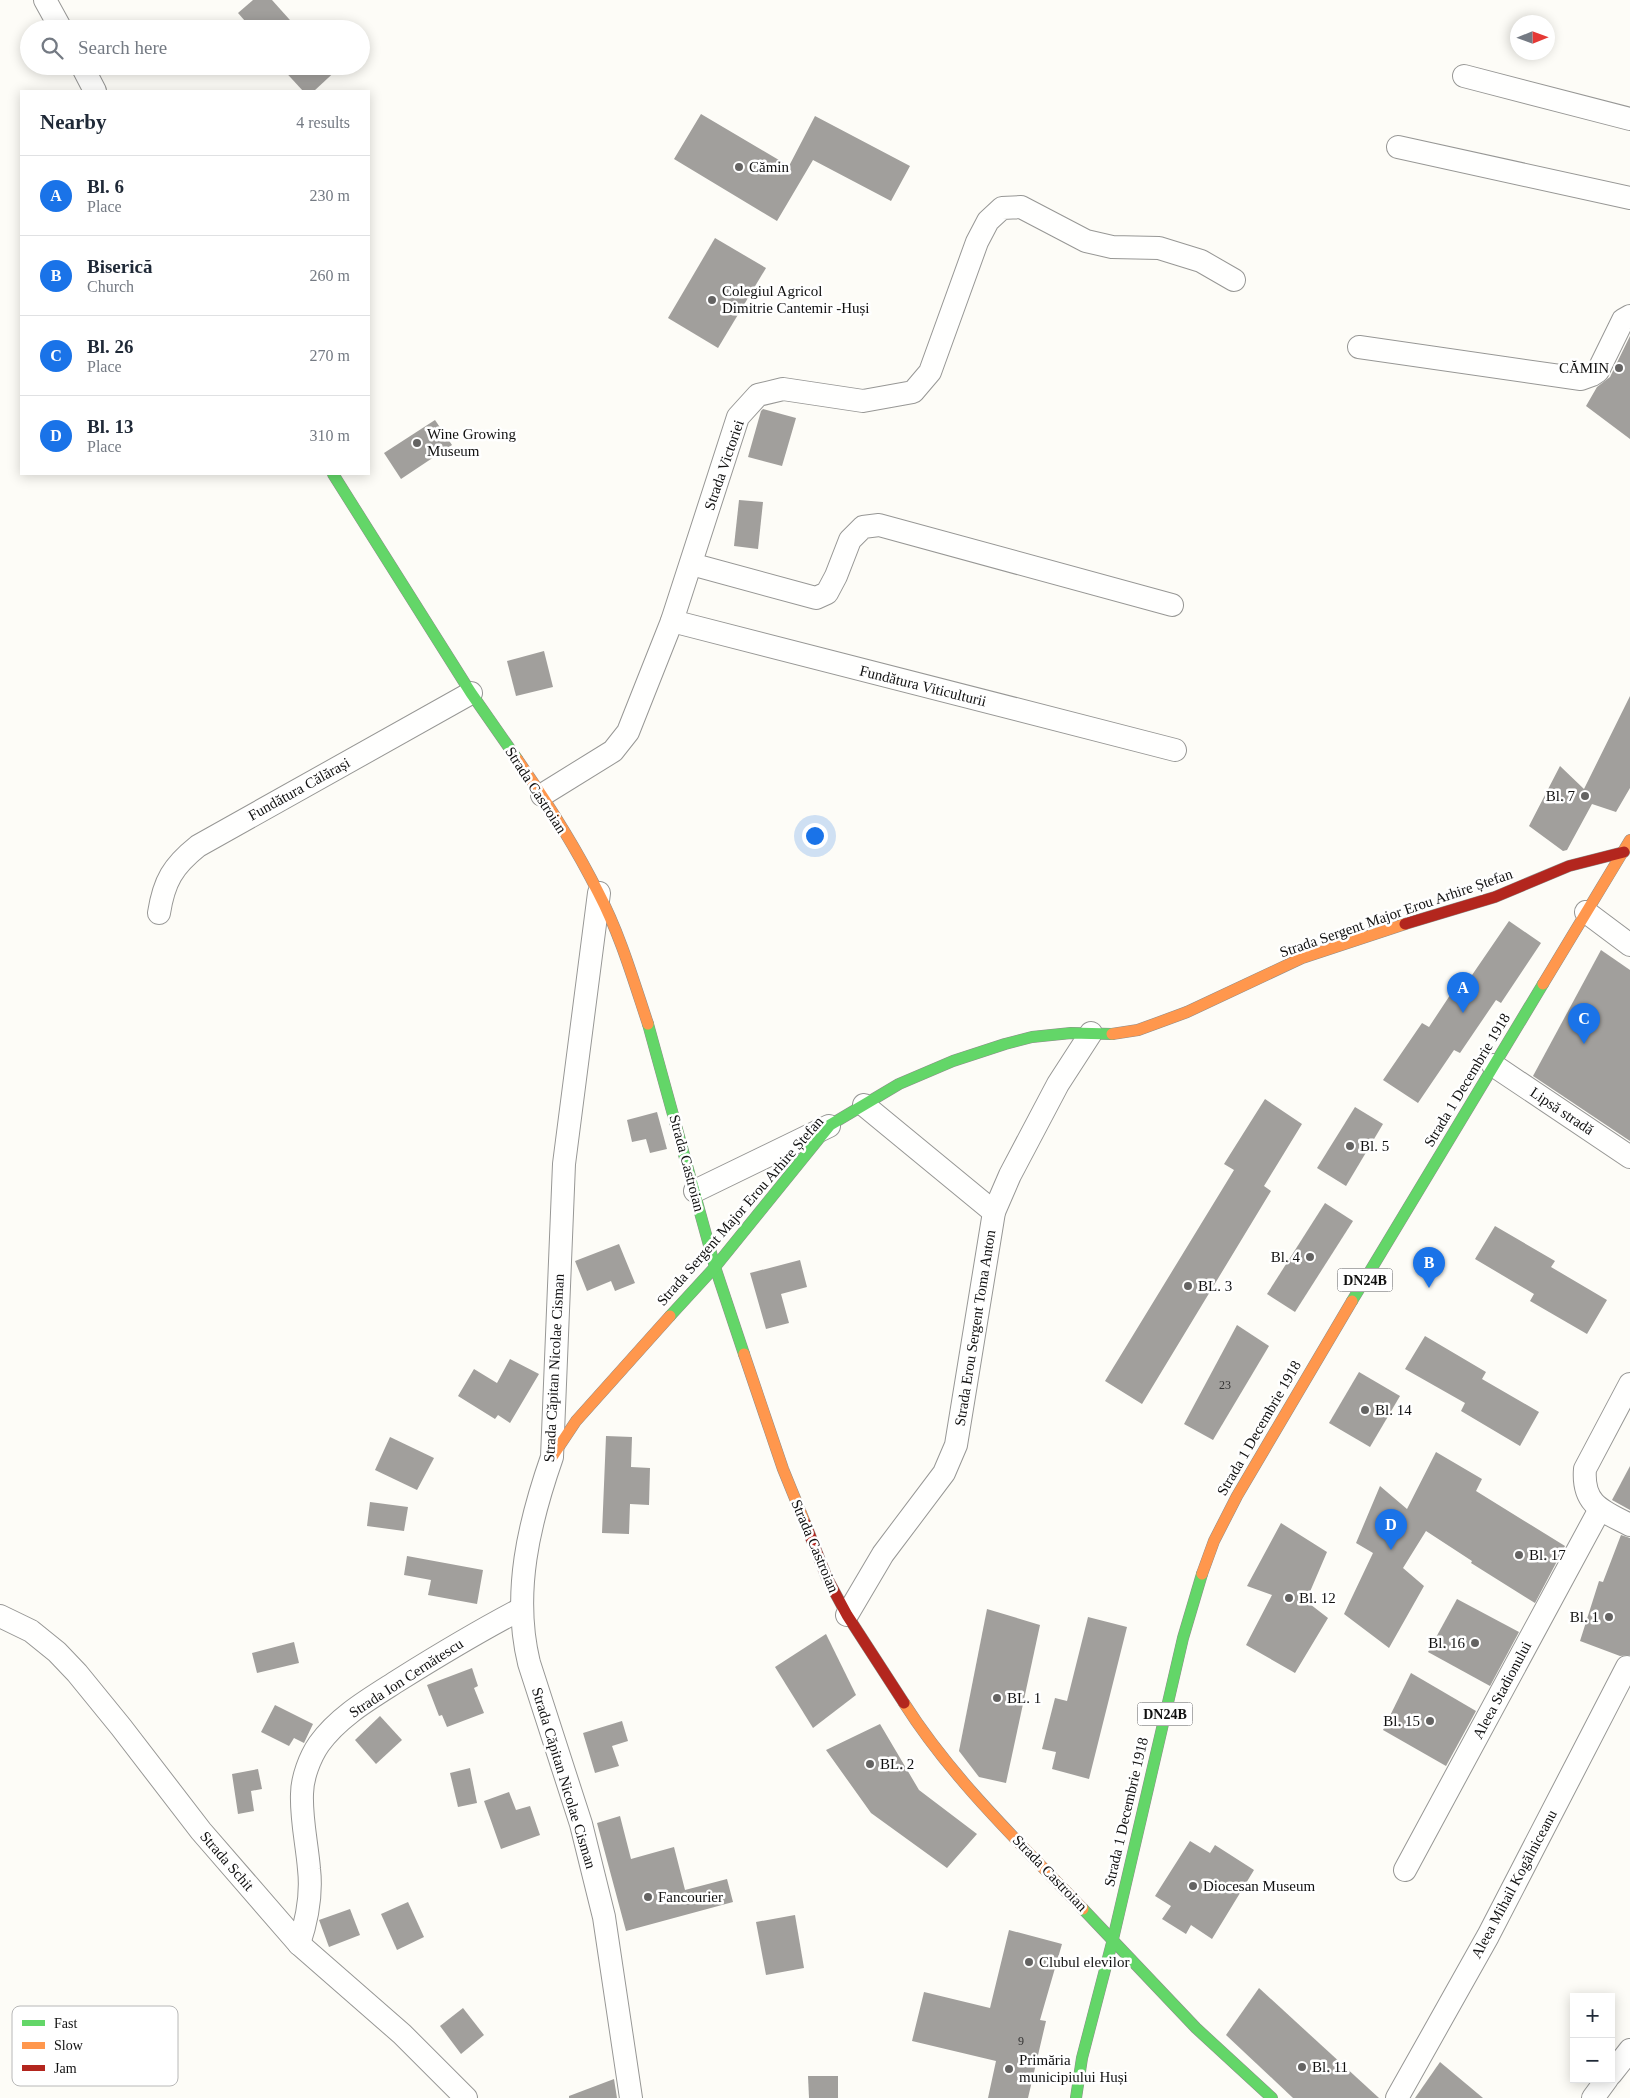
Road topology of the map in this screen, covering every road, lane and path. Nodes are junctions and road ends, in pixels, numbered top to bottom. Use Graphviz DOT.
graph roads {
  1 [pos="45,0"];
  2 [pos="56,20"];
  3 [pos="87,75"];
  4 [pos="1464,76"];
  5 [pos="94,90"];
  6 [pos="1630,119"];
  7 [pos="1398,147"];
  8 [pos="1630,198"];
  9 [pos="1234,280"];
  10 [pos="1630,316"];
  11 [pos="1359,347"];
  12 [pos="334,475"];
  13 [pos="691,564"];
  14 [pos="1172,605"];
  15 [pos="672,621"];
  16 [pos="471,693"];
  17 [pos="1175,750"];
  18 [pos="542,795"];
  19 [pos="1630,840"];
  20 [pos="1624,852"];
  21 [pos="599,892"];
  22 [pos="1586,912"];
  23 [pos="159,913"];
  24 [pos="1630,945"];
  25 [pos="1091,1033"];
  26 [pos="1493,1065"];
  27 [pos="864,1105"];
  28 [pos="830,1125"];
  29 [pos="1630,1157"];
  30 [pos="695,1191"];
  31 [pos="994,1212"];
  32 [pos="715,1267"];
  33 [pos="1630,1384"];
  34 [pos="552,1457"];
  35 [pos="1600,1509"];
  36 [pos="1630,1525"];
  37 [pos="521,1609"];
  38 [pos="847,1615"];
  39 [pos="0,1616"];
  40 [pos="1627,1667"];
  41 [pos="1405,1870"];
  42 [pos="1112,1939"];
  43 [pos="299,1944"];
  44 [pos="1630,2050"];
  45 [pos="1615,2069"];
  46 [pos="1604,2083"];
  47 [pos="466,2098"];
  48 [pos="631,2098"];
  49 [pos="1076,2098"];
  50 [pos="1272,2098"];
  51 [pos="1397,2098"];
  52 [pos="1593,2098"];
  1 -- 2 [label="street"];
  3 -- 5 [label="street"];
  4 -- 6 [label="street"];
  7 -- 8 [label="street"];
  9 -- 13 [label="street, Strada Victoriei"];
  10 -- 11 [label="street"];
  12 -- 16 [label="main road, Strada Castroian"];
  13 -- 14 [label="street"];
  13 -- 15 [label="street, Strada Victoriei"];
  15 -- 17 [label="street, Fundătura Viticulturii"];
  15 -- 18 [label="street, Strada Victoriei"];
  16 -- 18 [label="main road, Strada Castroian"];
  16 -- 23 [label="street, Fundătura Călărași"];
  18 -- 21 [label="main road, Strada Castroian"];
  19 -- 20 [label="main road, Strada 1 Decembrie 1918 / DN24B"];
  20 -- 22 [label="main road, Strada 1 Decembrie 1918 / DN24B"];
  20 -- 25 [label="main road, Strada Sergent Major Erou Arhire Ștefan"];
  21 -- 30 [label="main road, Strada Castroian"];
  21 -- 34 [label="street, Strada Căpitan Nicolae Cisman"];
  22 -- 24 [label="street"];
  22 -- 26 [label="main road, Strada 1 Decembrie 1918 / DN24B"];
  25 -- 27 [label="main road, Strada Sergent Major Erou Arhire Ștefan"];
  25 -- 31 [label="street, Strada Erou Sergent Toma Anton"];
  26 -- 29 [label="street, Lipsă stradă"];
  26 -- 42 [label="main road, Strada 1 Decembrie 1918 / DN24B"];
  27 -- 28 [label="main road, Strada Sergent Major Erou Arhire Ștefan"];
  27 -- 31 [label="street"];
  28 -- 30 [label="street"];
  28 -- 32 [label="main road, Strada Sergent Major Erou Arhire Ștefan"];
  30 -- 32 [label="main road, Strada Castroian"];
  31 -- 38 [label="street, Strada Erou Sergent Toma Anton"];
  32 -- 34 [label="main road, Strada Sergent Major Erou Arhire Ștefan"];
  32 -- 38 [label="main road, Strada Castroian"];
  33 -- 35 [label="street"];
  34 -- 37 [label="street, Strada Căpitan Nicolae Cisman"];
  35 -- 36 [label="street"];
  35 -- 41 [label="street, Aleea Stadionului"];
  37 -- 43 [label="street, Strada Ion Cernătescu"];
  37 -- 48 [label="street, Strada Căpitan Nicolae Cisman"];
  38 -- 42 [label="main road, Strada Castroian"];
  39 -- 43 [label="street, Strada Schit"];
  40 -- 51 [label="street, Aleea Mihail Kogălniceanu"];
  42 -- 49 [label="main road, Strada 1 Decembrie 1918 / DN24B"];
  42 -- 50 [label="main road, Strada Castroian"];
  43 -- 47 [label="street, Strada Schit"];
  44 -- 45 [label="street"];
  46 -- 52 [label="street"];
}
